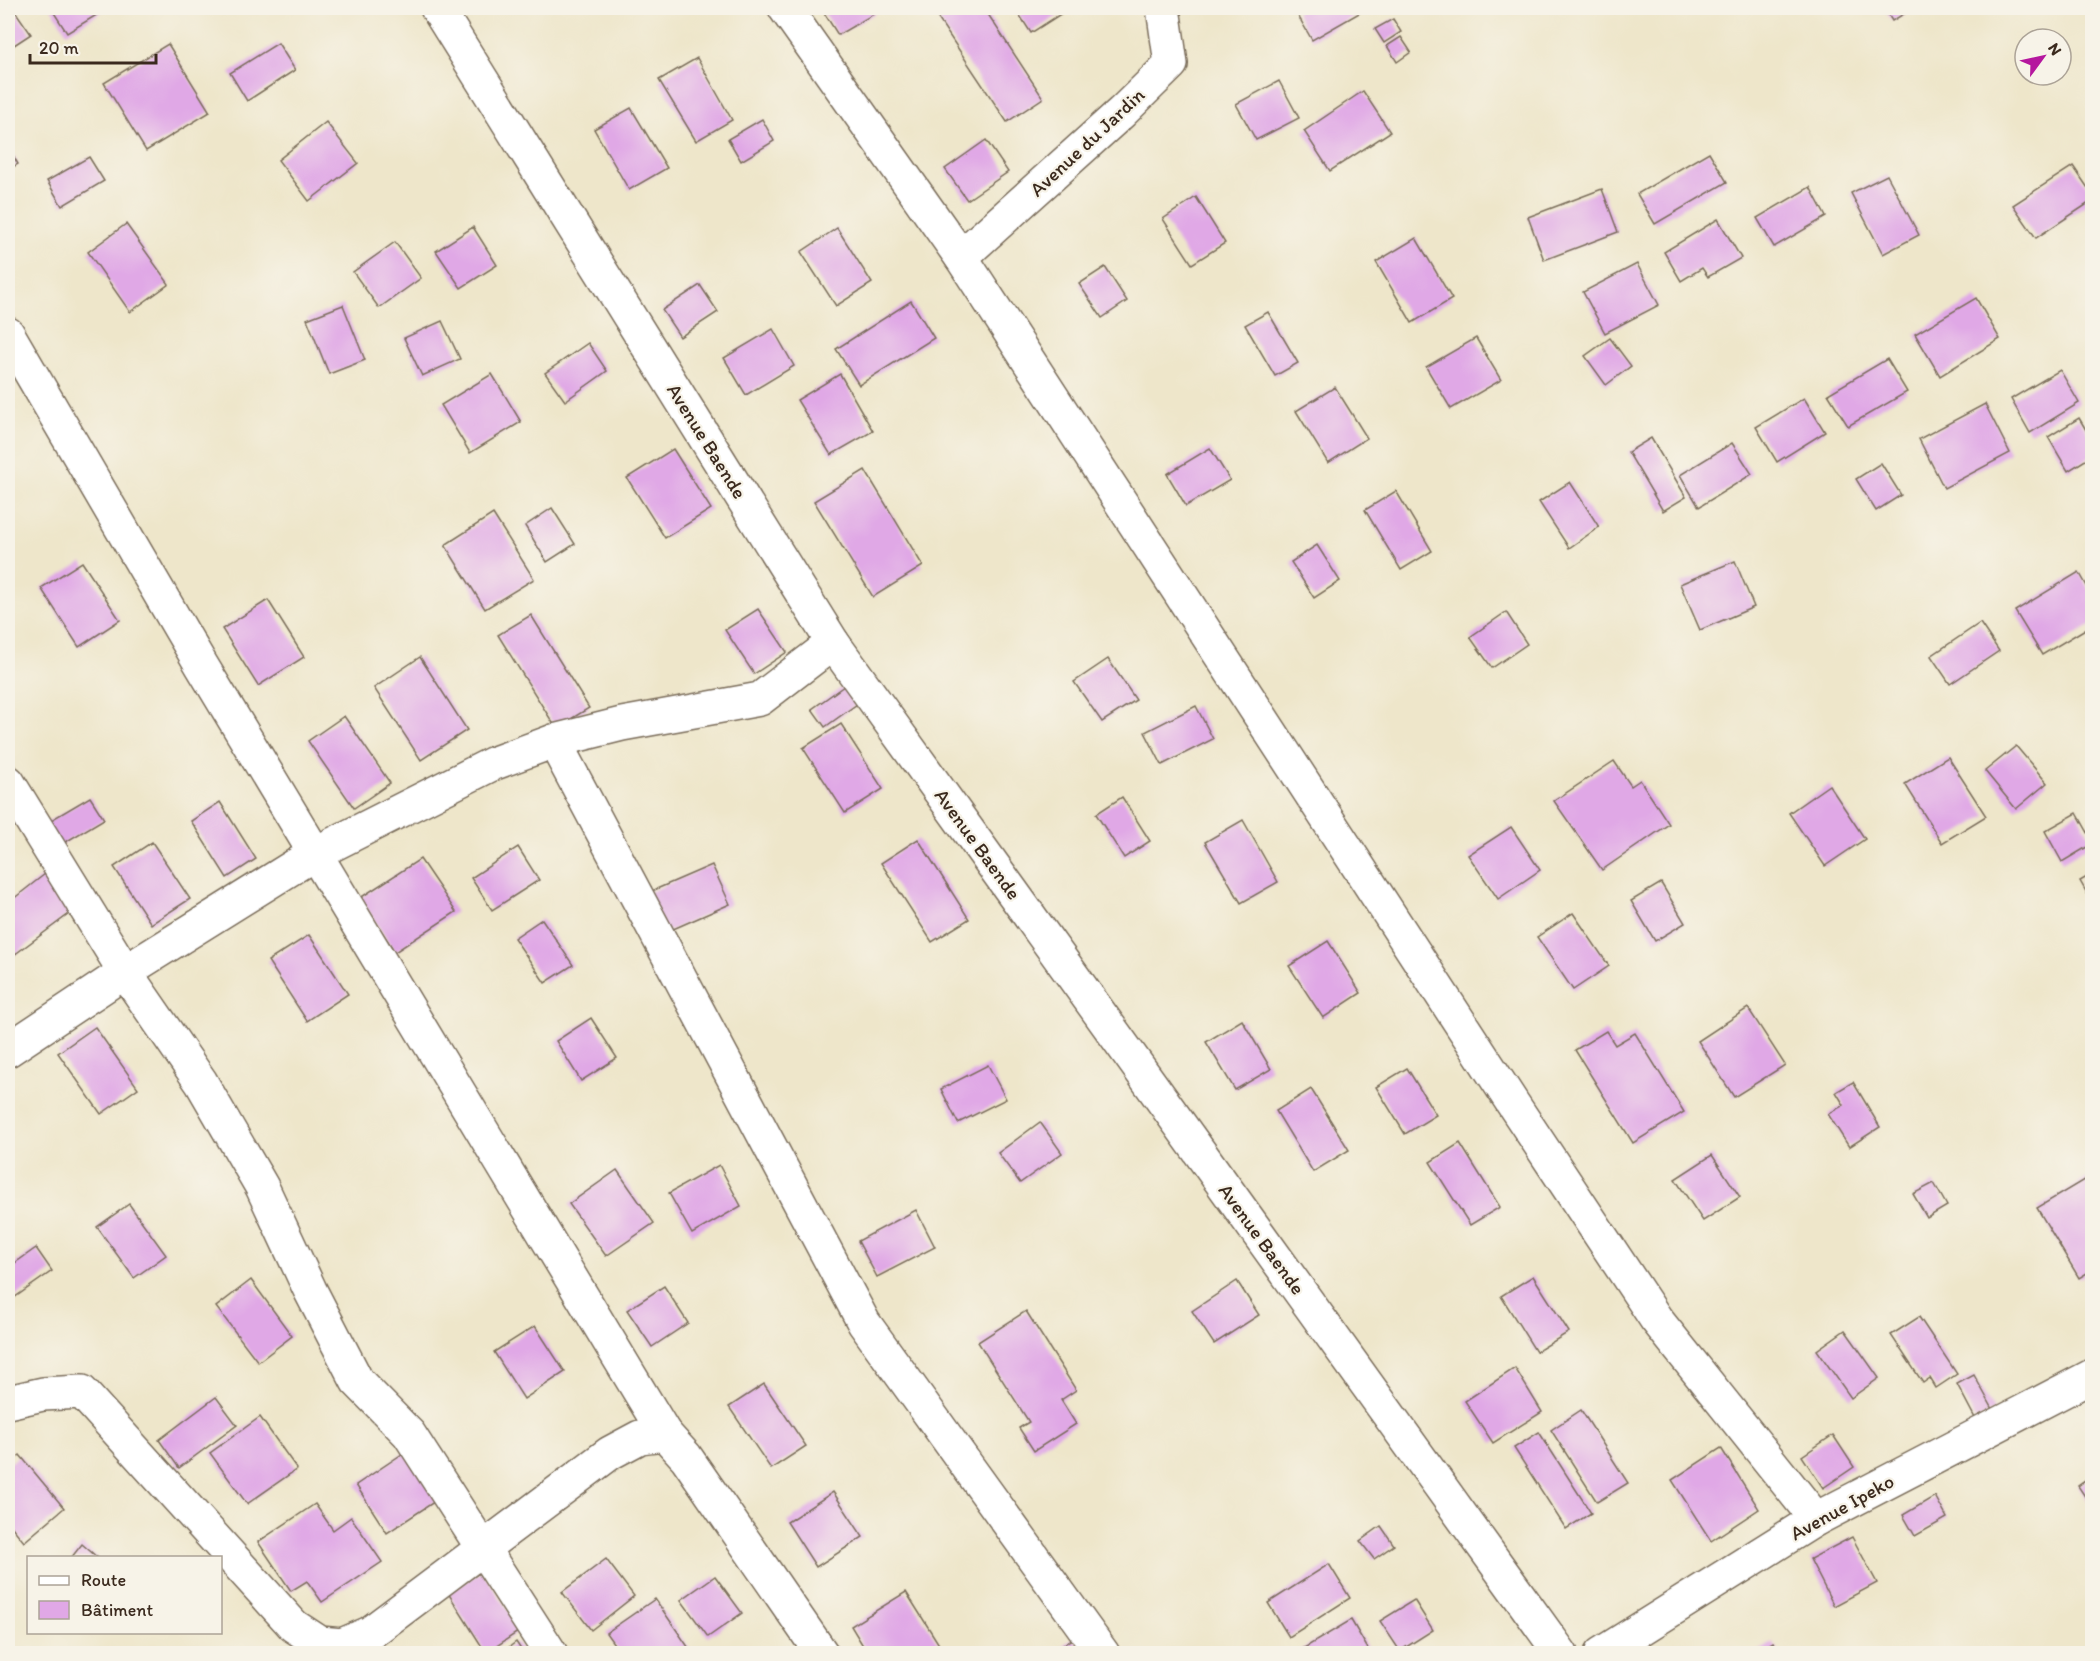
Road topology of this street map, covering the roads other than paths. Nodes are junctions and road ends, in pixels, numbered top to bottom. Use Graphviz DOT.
graph roads {
  1 [pos="437,8"];
  2 [pos="785,8"];
  3 [pos="1163,8"];
  4 [pos="961,257"];
  5 [pos="8,334"];
  6 [pos="833,643"];
  7 [pos="554,741"];
  8 [pos="8,782"];
  9 [pos="314,854"];
  10 [pos="125,972"];
  11 [pos="8,1050"];
  12 [pos="2092,1376"];
  13 [pos="8,1402"];
  14 [pos="665,1434"];
  15 [pos="1816,1519"];
  16 [pos="483,1548"];
  17 [pos="345,1649"];
  18 [pos="551,1653"];
  19 [pos="822,1653"];
  20 [pos="1103,1653"];
  21 [pos="1561,1653"];
  22 [pos="1601,1653"];
  1 -- 6 [label="street, Avenue Baende"];
  2 -- 4 [label="street"];
  3 -- 4 [label="street, Avenue du Jardin"];
  4 -- 15 [label="street"];
  5 -- 9 [label="street"];
  6 -- 7 [label="street"];
  6 -- 21 [label="street, Avenue Baende"];
  7 -- 9 [label="street"];
  7 -- 20 [label="street"];
  8 -- 10 [label="street"];
  9 -- 10 [label="street"];
  9 -- 14 [label="street"];
  10 -- 11 [label="street"];
  10 -- 16 [label="street"];
  12 -- 15 [label="street, Avenue Ipeko"];
  13 -- 17 [label="street"];
  14 -- 16 [label="street"];
  14 -- 19 [label="street"];
  15 -- 22 [label="street, Avenue Ipeko"];
  16 -- 17 [label="street"];
  16 -- 18 [label="street"];
}
